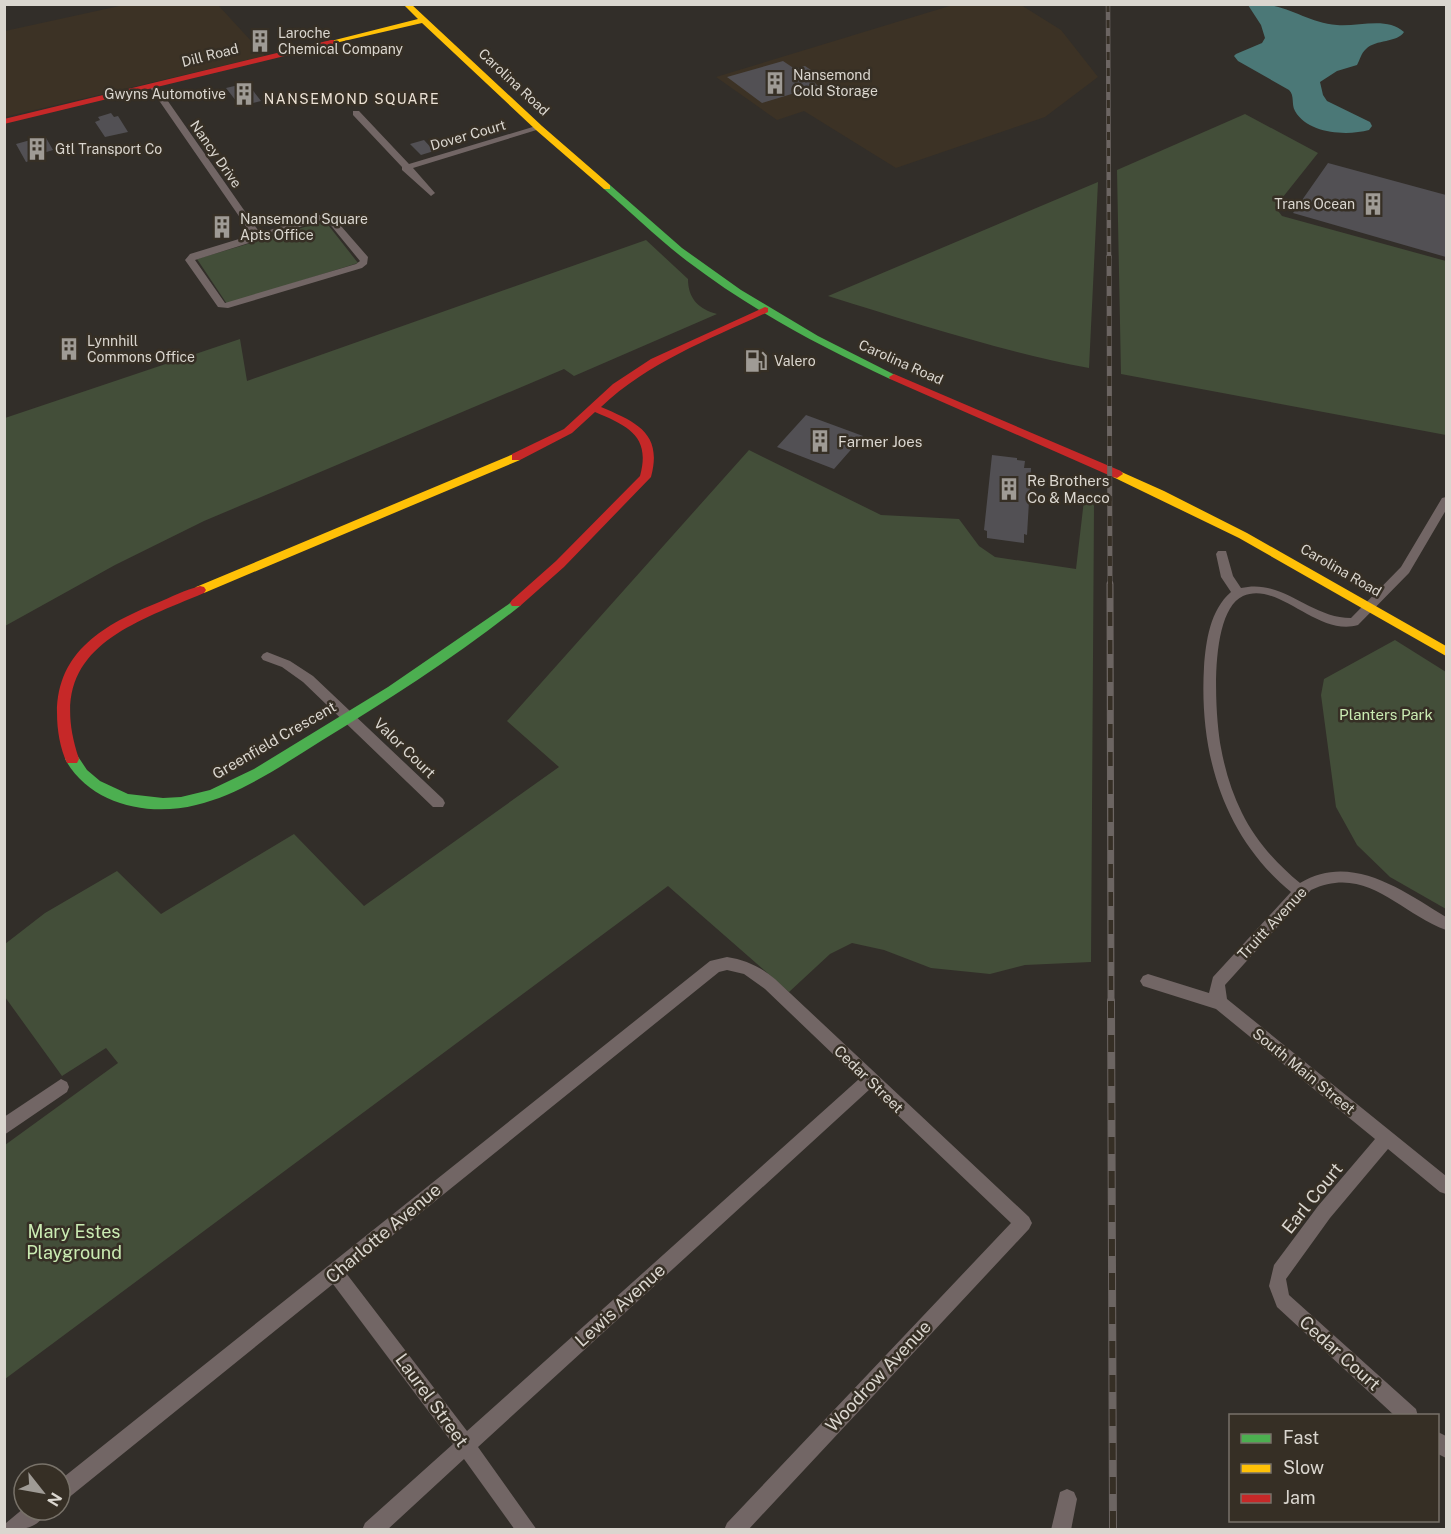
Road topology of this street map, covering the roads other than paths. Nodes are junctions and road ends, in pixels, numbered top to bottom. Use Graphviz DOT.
graph roads {
  1 [pos="406,4"];
  2 [pos="423,20"];
  3 [pos="153,86"];
  4 [pos="356,113"];
  5 [pos="4,122"];
  6 [pos="539,128"];
  7 [pos="405,168"];
  8 [pos="431,193"];
  9 [pos="258,237"];
  10 [pos="765,310"];
  11 [pos="594,408"];
  12 [pos="1446,501"];
  13 [pos="1222,554"];
  14 [pos="1238,593"];
  15 [pos="1370,606"];
  16 [pos="1446,652"];
  17 [pos="267,657"];
  18 [pos="348,717"];
  19 [pos="438,803"];
  20 [pos="1300,891"];
  21 [pos="1446,924"];
  22 [pos="706,973"];
  23 [pos="1148,981"];
  24 [pos="1221,1004"];
  25 [pos="869,1080"];
  26 [pos="61,1087"];
  27 [pos="4,1127"];
  28 [pos="1387,1138"];
  29 [pos="1446,1186"];
  30 [pos="1023,1223"];
  31 [pos="335,1273"];
  32 [pos="1277,1286"];
  33 [pos="1407,1414"];
  34 [pos="466,1445"];
  35 [pos="72,1482"];
  36 [pos="1067,1499"];
  37 [pos="372,1530"];
  38 [pos="527,1530"];
  39 [pos="734,1530"];
  40 [pos="1061,1530"];
  1 -- 2 [label="street, Carolina Road"];
  2 -- 3 [label="street, Dill Road"];
  2 -- 6 [label="street, Carolina Road"];
  3 -- 5 [label="street, Dill Road"];
  3 -- 9 [label="street, Nancy Drive"];
  4 -- 7 [label="street"];
  6 -- 7 [label="street, Dover Court"];
  6 -- 10 [label="street, Carolina Road"];
  7 -- 8 [label="street"];
  9 -- 9 [label="street"];
  10 -- 11 [label="street, Greenfield Crescent"];
  10 -- 15 [label="street, Carolina Road"];
  11 -- 18 [label="street, Greenfield Crescent"];
  11 -- 18 [label="street, Greenfield Crescent"];
  12 -- 15 [label="street"];
  13 -- 14 [label="street"];
  14 -- 15 [label="street"];
  14 -- 20 [label="street"];
  15 -- 16 [label="street, Carolina Road"];
  17 -- 18 [label="street, Valor Court"];
  18 -- 19 [label="street, Valor Court"];
  20 -- 21 [label="street, Truitt Avenue"];
  20 -- 24 [label="street, Truitt Avenue"];
  22 -- 25 [label="street, Cedar Street"];
  22 -- 31 [label="street, Charlotte Avenue"];
  23 -- 24 [label="street, South Main Street"];
  24 -- 28 [label="street, South Main Street"];
  25 -- 30 [label="street, Cedar Street"];
  25 -- 34 [label="street, Lewis Avenue"];
  26 -- 27 [label="street"];
  28 -- 29 [label="street, South Main Street"];
  28 -- 32 [label="street, Earl Court"];
  30 -- 39 [label="street, Woodrow Avenue"];
  31 -- 34 [label="street, Laurel Street"];
  31 -- 35 [label="street, Charlotte Avenue"];
  32 -- 33 [label="street, Cedar Court"];
  34 -- 37 [label="street, Lewis Avenue"];
  34 -- 38 [label="street, Laurel Street"];
  36 -- 40 [label="street"];
}
